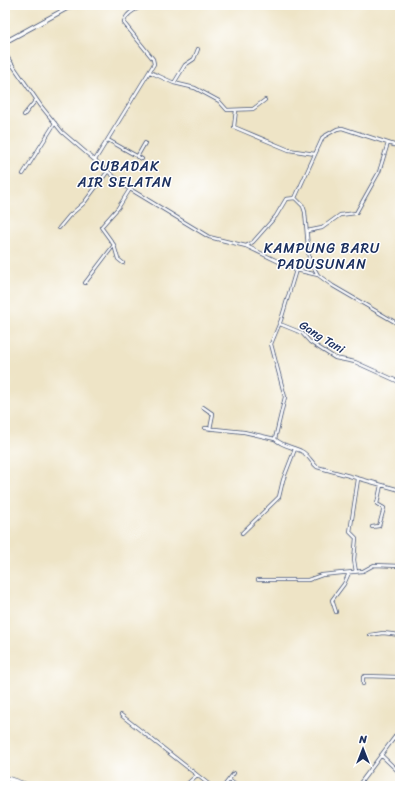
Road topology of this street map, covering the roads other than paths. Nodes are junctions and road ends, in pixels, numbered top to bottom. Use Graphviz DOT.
graph roads {
  1 [pos="73,5"];
  2 [pos="146,5"];
  3 [pos="5,42"];
  4 [pos="198,49"];
  5 [pos="5,54"];
  6 [pos="150,72"];
  7 [pos="174,83"];
  8 [pos="36,100"];
  9 [pos="265,100"];
  10 [pos="236,110"];
  11 [pos="24,115"];
  12 [pos="55,122"];
  13 [pos="108,140"];
  14 [pos="388,143"];
  15 [pos="145,144"];
  16 [pos="400,147"];
  17 [pos="316,154"];
  18 [pos="137,157"];
  19 [pos="142,159"];
  20 [pos="95,160"];
  21 [pos="108,171"];
  22 [pos="23,174"];
  23 [pos="130,189"];
  24 [pos="295,198"];
  25 [pos="59,228"];
  26 [pos="307,231"];
  27 [pos="114,246"];
  28 [pos="246,246"];
  29 [pos="123,263"];
  30 [pos="296,270"];
  31 [pos="318,275"];
  32 [pos="85,283"];
  33 [pos="280,324"];
  34 [pos="400,325"];
  35 [pos="400,381"];
  36 [pos="203,407"];
  37 [pos="205,428"];
  38 [pos="210,429"];
  39 [pos="275,439"];
  40 [pos="296,448"];
  41 [pos="358,479"];
  42 [pos="381,485"];
  43 [pos="400,490"];
  44 [pos="372,526"];
  45 [pos="242,533"];
  46 [pos="400,566"];
  47 [pos="356,572"];
  48 [pos="349,573"];
  49 [pos="258,580"];
  50 [pos="336,612"];
  51 [pos="370,635"];
  52 [pos="400,635"];
  53 [pos="400,677"];
  54 [pos="363,684"];
  55 [pos="121,715"];
  56 [pos="400,730"];
  57 [pos="381,755"];
  58 [pos="234,773"];
  59 [pos="400,773"];
  60 [pos="198,774"];
  61 [pos="5,778"];
  62 [pos="229,780"];
  63 [pos="5,784"];
  64 [pos="12,786"];
  65 [pos="29,786"];
  66 [pos="185,786"];
  67 [pos="211,786"];
  68 [pos="224,786"];
  69 [pos="237,786"];
  70 [pos="358,786"];
  1 -- 3 [label="street"];
  2 -- 6 [label="street"];
  4 -- 7 [label="street"];
  5 -- 8 [label="street"];
  6 -- 7 [label="street"];
  6 -- 13 [label="street"];
  7 -- 10 [label="street"];
  8 -- 11 [label="street"];
  8 -- 12 [label="street"];
  9 -- 10 [label="street"];
  10 -- 17 [label="street"];
  12 -- 20 [label="street"];
  12 -- 22 [label="street"];
  13 -- 18 [label="street"];
  13 -- 20 [label="street"];
  14 -- 16 [label="street"];
  14 -- 17 [label="street"];
  14 -- 26 [label="street"];
  15 -- 18 [label="street"];
  17 -- 24 [label="street"];
  18 -- 19 [label="street"];
  20 -- 21 [label="street"];
  21 -- 23 [label="street"];
  21 -- 25 [label="street"];
  23 -- 27 [label="street"];
  23 -- 28 [label="street"];
  24 -- 26 [label="street"];
  24 -- 28 [label="street"];
  26 -- 31 [label="street"];
  27 -- 29 [label="street"];
  27 -- 32 [label="street"];
  28 -- 30 [label="street"];
  30 -- 31 [label="street"];
  30 -- 33 [label="street"];
  31 -- 34 [label="street"];
  33 -- 35 [label="street, Gang Tani"];
  33 -- 39 [label="street"];
  36 -- 38 [label="street"];
  37 -- 38 [label="street"];
  38 -- 39 [label="street"];
  39 -- 40 [label="street"];
  40 -- 41 [label="street"];
  40 -- 45 [label="street"];
  41 -- 42 [label="street"];
  41 -- 47 [label="street"];
  42 -- 43 [label="street"];
  42 -- 44 [label="street"];
  46 -- 47 [label="street"];
  47 -- 48 [label="street"];
  48 -- 49 [label="street"];
  48 -- 50 [label="street"];
  51 -- 52 [label="street"];
  53 -- 54 [label="street"];
  55 -- 60 [label="street"];
  56 -- 57 [label="street"];
  57 -- 59 [label="street"];
  57 -- 70 [label="street"];
  58 -- 62 [label="street"];
  60 -- 66 [label="street"];
  60 -- 67 [label="street"];
  61 -- 65 [label="highway"];
  62 -- 68 [label="street"];
  62 -- 69 [label="street"];
  63 -- 64 [label="highway"];
}
